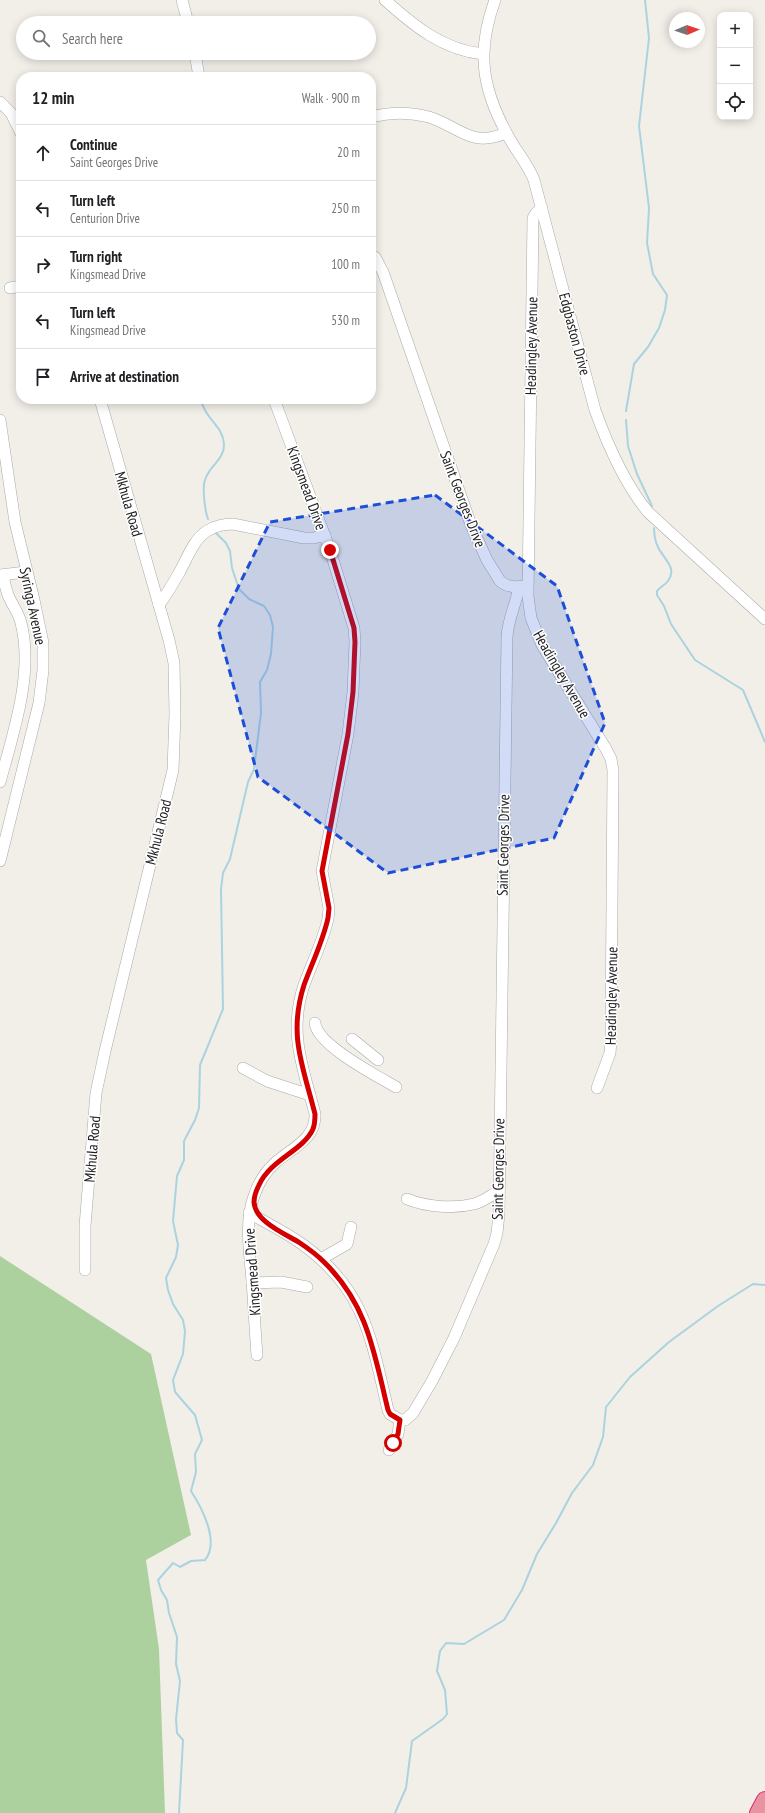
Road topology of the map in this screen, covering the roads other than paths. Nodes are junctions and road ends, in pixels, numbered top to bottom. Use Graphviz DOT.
graph roads {
  1 [pos="182,0"];
  2 [pos="385,0"];
  3 [pos="495,0"];
  4 [pos="186,16"];
  5 [pos="483,54"];
  6 [pos="196,60"];
  7 [pos="198,72"];
  8 [pos="0,102"];
  9 [pos="376,116"];
  10 [pos="16,124"];
  11 [pos="506,133"];
  12 [pos="542,208"];
  13 [pos="376,257"];
  14 [pos="101,404"];
  15 [pos="276,404"];
  16 [pos="0,420"];
  17 [pos="324,535"];
  18 [pos="26,572"];
  19 [pos="1,575"];
  20 [pos="524,586"];
  21 [pos="159,605"];
  22 [pos="765,619"];
  23 [pos="0,782"];
  24 [pos="0,861"];
  25 [pos="315,1023"];
  26 [pos="352,1039"];
  27 [pos="378,1060"];
  28 [pos="243,1068"];
  29 [pos="396,1087"];
  30 [pos="597,1088"];
  31 [pos="310,1095"];
  32 [pos="499,1191"];
  33 [pos="254,1195"];
  34 [pos="407,1199"];
  35 [pos="249,1213"];
  36 [pos="268,1224"];
  37 [pos="351,1228"];
  38 [pos="248,1237"];
  39 [pos="321,1259"];
  40 [pos="85,1270"];
  41 [pos="252,1283"];
  42 [pos="307,1287"];
  43 [pos="257,1354"];
  44 [pos="400,1420"];
  45 [pos="389,1450"];
  46 [pos="765,1800"];
  47 [pos="758,1813"];
  1 -- 4 [label="street"];
  2 -- 5 [label="street"];
  3 -- 5 [label="street, Edgbaston Drive"];
  5 -- 11 [label="street, Edgbaston Drive"];
  6 -- 7 [label="street"];
  8 -- 10 [label="street"];
  9 -- 11 [label="street"];
  11 -- 12 [label="street, Edgbaston Drive"];
  12 -- 20 [label="street, Headingley Avenue"];
  12 -- 22 [label="street, Edgbaston Drive"];
  13 -- 20 [label="street, Saint Georges Drive"];
  14 -- 21 [label="street, Mkhula Road"];
  15 -- 17 [label="street, Kingsmead Drive"];
  16 -- 18 [label="street, Syringa Avenue"];
  17 -- 21 [label="street"];
  17 -- 31 [label="street, Kingsmead Drive"];
  18 -- 19 [label="street"];
  18 -- 24 [label="street, Syringa Avenue"];
  19 -- 23 [label="street"];
  20 -- 30 [label="street, Headingley Avenue"];
  20 -- 32 [label="street, Saint Georges Drive"];
  21 -- 40 [label="street, Mkhula Road"];
  25 -- 29 [label="street"];
  26 -- 27 [label="street"];
  28 -- 31 [label="street"];
  31 -- 33 [label="street, Kingsmead Drive"];
  32 -- 34 [label="street"];
  32 -- 44 [label="street, Saint Georges Drive"];
  33 -- 35 [label="street, Kingsmead Drive"];
  33 -- 36 [label="street"];
  35 -- 36 [label="street"];
  35 -- 38 [label="street, Kingsmead Drive"];
  36 -- 38 [label="street"];
  36 -- 39 [label="street"];
  37 -- 39 [label="street"];
  38 -- 41 [label="street, Kingsmead Drive"];
  39 -- 44 [label="street"];
  41 -- 42 [label="street"];
  41 -- 43 [label="street, Kingsmead Drive"];
  44 -- 45 [label="street"];
  46 -- 47 [label="highway"];
}
